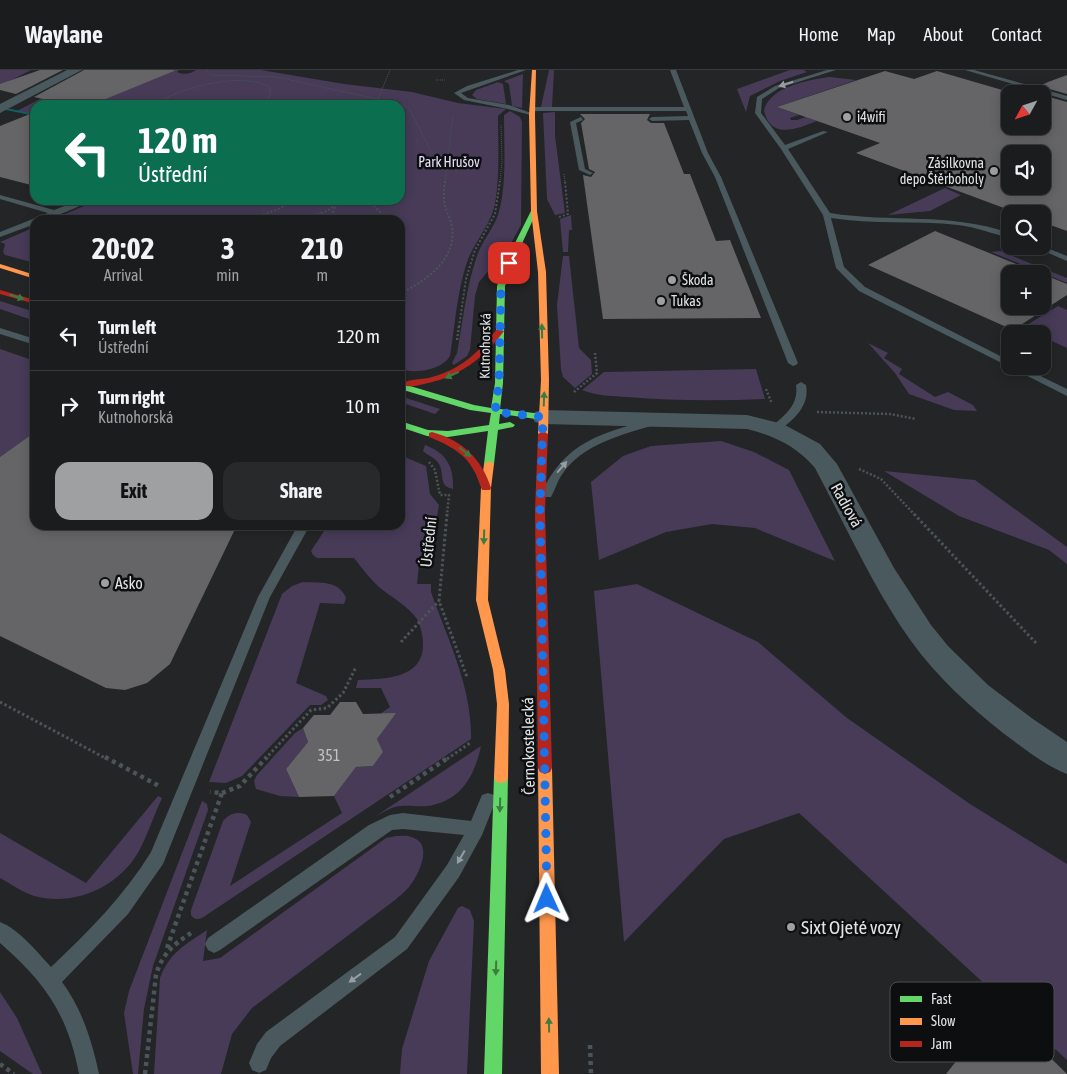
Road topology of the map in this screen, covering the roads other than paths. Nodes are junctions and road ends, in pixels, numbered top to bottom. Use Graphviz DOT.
graph roads {
  1 [pos="76,70"];
  2 [pos="506,70"];
  3 [pos="523,70"];
  4 [pos="534,70"];
  5 [pos="673,70"];
  6 [pos="833,70"];
  7 [pos="968,70"];
  8 [pos="496,80"];
  9 [pos="0,96"];
  10 [pos="1067,98"];
  11 [pos="20,100"];
  12 [pos="0,109"];
  13 [pos="688,109"];
  14 [pos="532,112"];
  15 [pos="691,118"];
  16 [pos="581,119"];
  17 [pos="652,119"];
  18 [pos="825,132"];
  19 [pos="784,148"];
  20 [pos="590,173"];
  21 [pos="0,197"];
  22 [pos="74,205"];
  23 [pos="534,211"];
  24 [pos="56,213"];
  25 [pos="826,214"];
  26 [pos="50,215"];
  27 [pos="30,222"];
  28 [pos="1001,233"];
  29 [pos="0,235"];
  30 [pos="1051,252"];
  31 [pos="1067,259"];
  32 [pos="0,266"];
  33 [pos="30,275"];
  34 [pos="0,292"];
  35 [pos="30,301"];
  36 [pos="0,330"];
  37 [pos="500,331"];
  38 [pos="30,340"];
  39 [pos="1001,361"];
  40 [pos="793,363"];
  41 [pos="1030,375"];
  42 [pos="405,385"];
  43 [pos="801,385"];
  44 [pos="405,387"];
  45 [pos="1067,393"];
  46 [pos="495,412"];
  47 [pos="543,417"];
  48 [pos="663,420"];
  49 [pos="785,420"];
  50 [pos="405,426"];
  51 [pos="493,428"];
  52 [pos="426,433"];
  53 [pos="486,488"];
  54 [pos="540,510"];
  55 [pos="301,530"];
  56 [pos="1067,759"];
  57 [pos="501,765"];
  58 [pos="476,829"];
  59 [pos="0,931"];
  60 [pos="214,944"];
  61 [pos="51,980"];
  62 [pos="259,1064"];
  63 [pos="89,1074"];
  64 [pos="493,1074"];
  65 [pos="550,1074"];
  1 -- 11 [label="street"];
  2 -- 8 [label="lane"];
  3 -- 8 [label="lane"];
  4 -- 14 [label="main road, Kutnohorská"];
  5 -- 13 [label="lane"];
  6 -- 19 [label="lane, one-way"];
  7 -- 10 [label="lane"];
  8 -- 14 [label="lane"];
  9 -- 11 [label="street"];
  11 -- 12 [label="street"];
  13 -- 14 [label="lane"];
  13 -- 15 [label="lane"];
  14 -- 23 [label="main road, Kutnohorská"];
  15 -- 17 [label="lane"];
  15 -- 40 [label="lane"];
  16 -- 20 [label="lane"];
  18 -- 19 [label="lane"];
  19 -- 25 [label="lane"];
  21 -- 24 [label="lane"];
  22 -- 24 [label="lane"];
  23 -- 37 [label="main road, Kutnohorská"];
  47 -- 23 [label="main road, Kutnohorská, one-way"];
  24 -- 26 [label="lane"];
  25 -- 28 [label="lane"];
  25 -- 39 [label="lane"];
  27 -- 29 [label="lane"];
  30 -- 31 [label="lane"];
  32 -- 33 [label="main road"];
  34 -- 35 [label="main road, one-way"];
  36 -- 38 [label="lane"];
  37 -- 42 [label="main road, one-way"];
  37 -- 46 [label="main road, Kutnohorská"];
  41 -- 45 [label="lane"];
  43 -- 49 [label="lane"];
  44 -- 46 [label="main road"];
  46 -- 47 [label="main road"];
  46 -- 51 [label="main road, Kutnohorská"];
  47 -- 48 [label="street, Radiová"];
  47 -- 51 [label="main road"];
  47 -- 54 [label="main road, Černokostelecká"];
  48 -- 49 [label="street, Radiová"];
  54 -- 48 [label="lane, one-way"];
  49 -- 56 [label="street, Radiová"];
  50 -- 52 [label="main road"];
  51 -- 52 [label="main road"];
  51 -- 53 [label="main road, Černokostelecká"];
  52 -- 53 [label="main road, one-way"];
  53 -- 57 [label="main road, Černokostelecká, one-way"];
  65 -- 54 [label="main road, Černokostelecká, one-way"];
  55 -- 61 [label="lane"];
  57 -- 58 [label="lane"];
  57 -- 64 [label="main road, Černokostelecká, one-way"];
  58 -- 60 [label="lane"];
  58 -- 62 [label="lane, one-way"];
  59 -- 61 [label="lane"];
  61 -- 63 [label="lane"];
}
